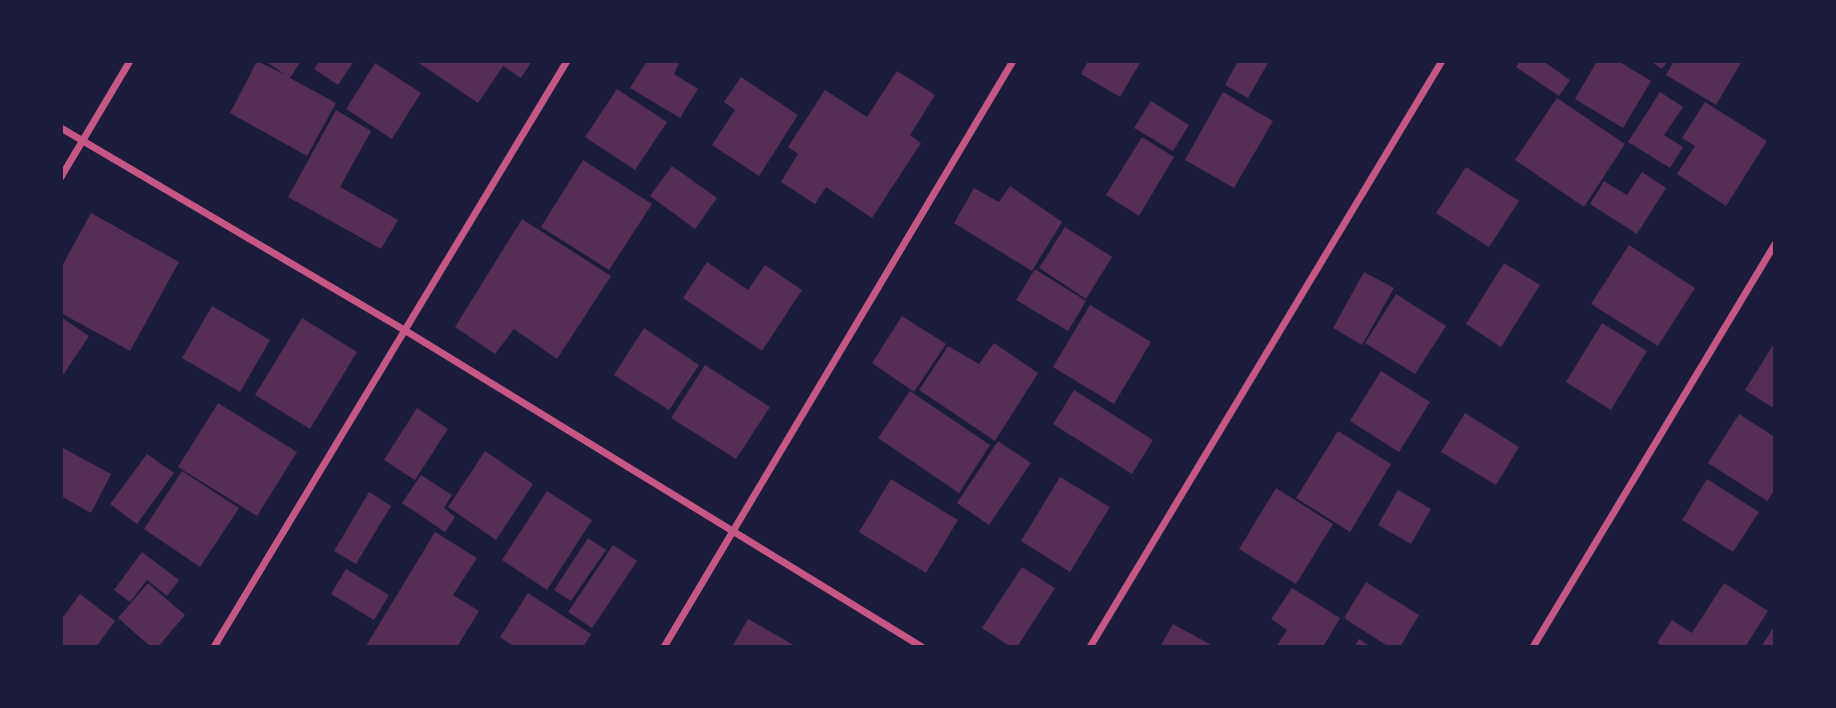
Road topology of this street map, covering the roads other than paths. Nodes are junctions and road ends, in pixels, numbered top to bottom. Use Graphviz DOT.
graph roads {
  1 [pos="130,61"];
  2 [pos="567,61"];
  3 [pos="1013,61"];
  4 [pos="1442,61"];
  5 [pos="61,128"];
  6 [pos="83,141"];
  7 [pos="61,177"];
  8 [pos="1775,244"];
  9 [pos="406,331"];
  10 [pos="735,531"];
  11 [pos="214,647"];
  12 [pos="664,647"];
  13 [pos="922,647"];
  14 [pos="1090,647"];
  15 [pos="1533,647"];
  1 -- 6 [label="street"];
  2 -- 9 [label="street"];
  3 -- 10 [label="street"];
  4 -- 14 [label="street"];
  5 -- 6 [label="street"];
  6 -- 7 [label="street"];
  6 -- 9 [label="street"];
  8 -- 15 [label="street"];
  9 -- 10 [label="street"];
  9 -- 11 [label="street"];
  10 -- 12 [label="street"];
  10 -- 13 [label="street"];
}
